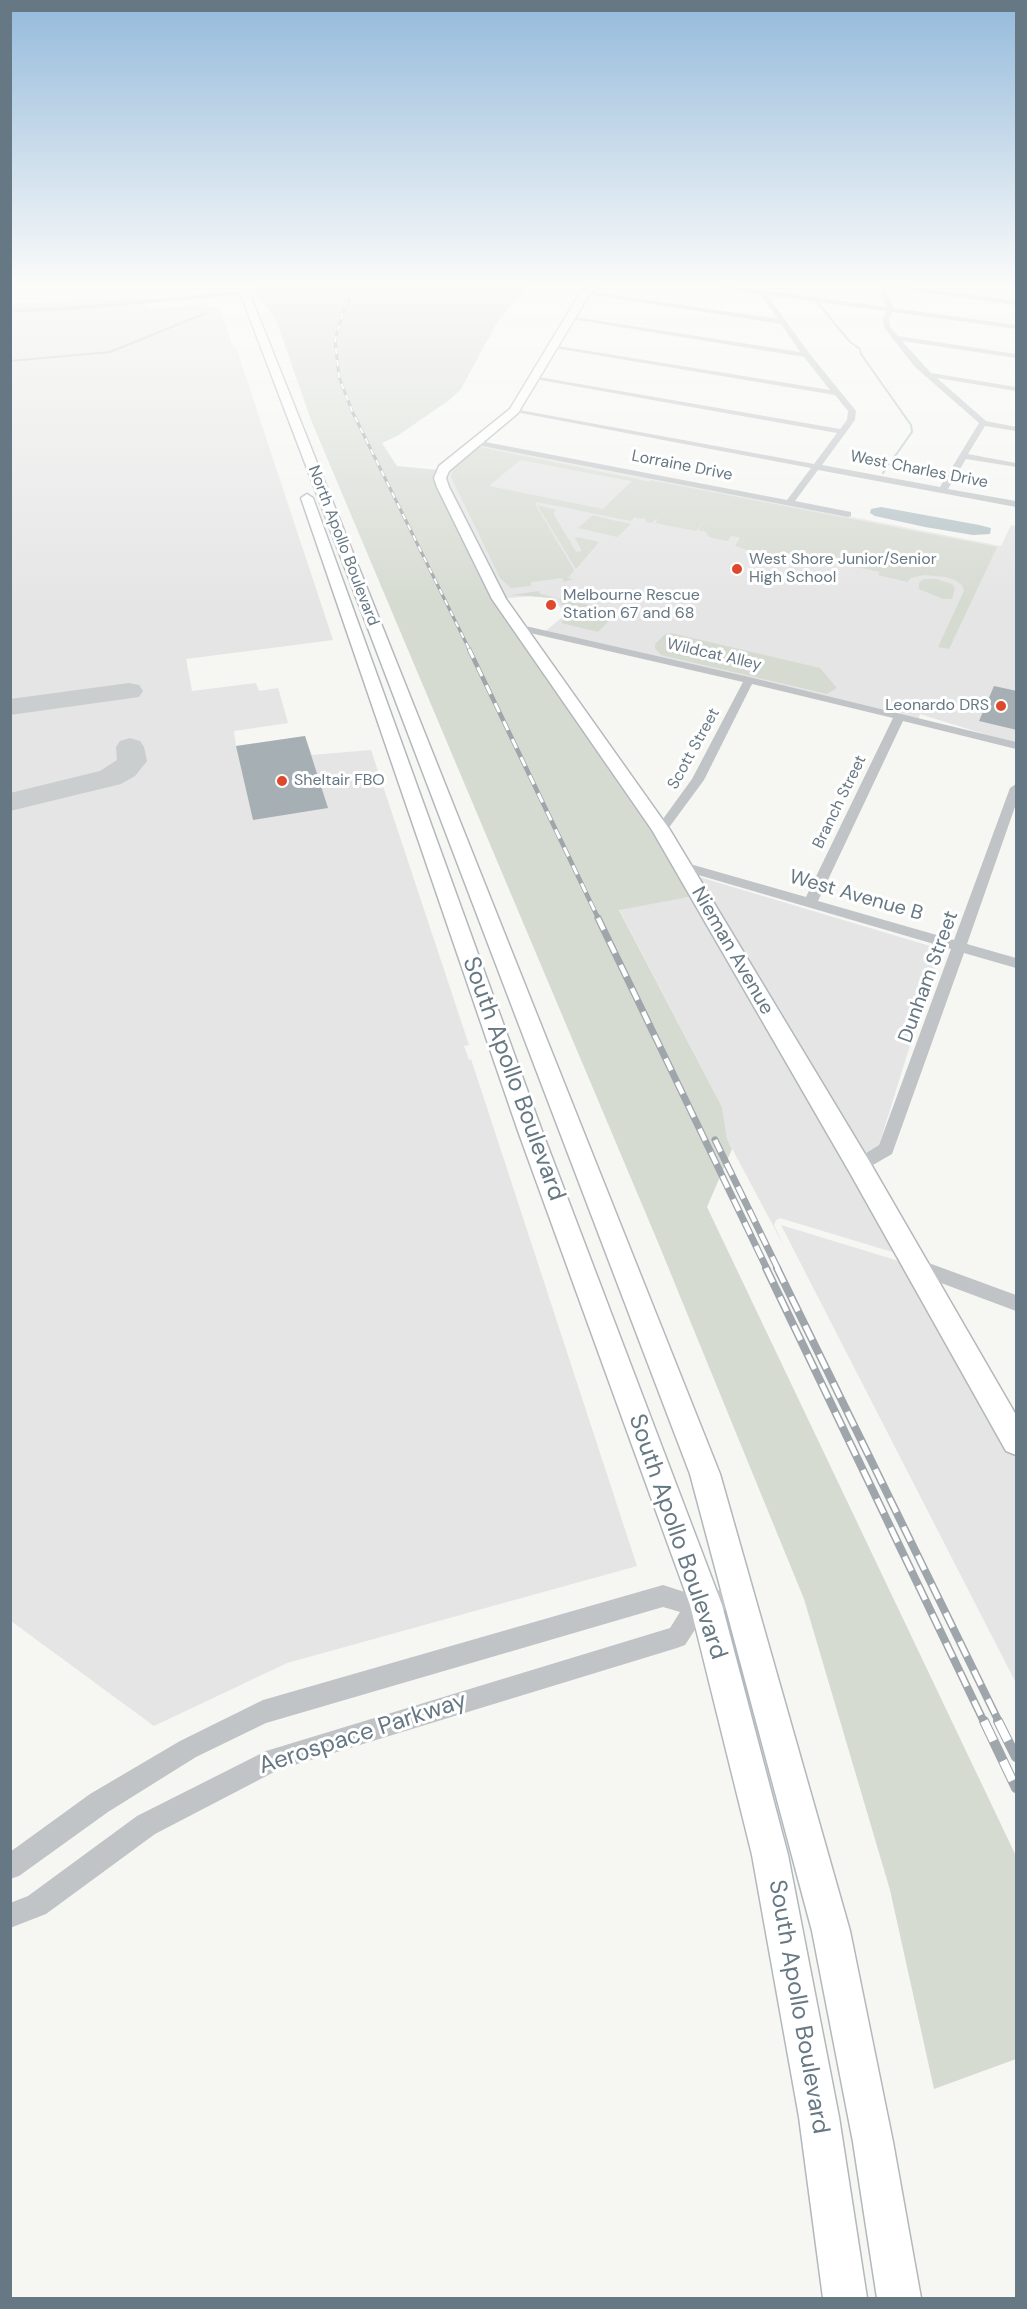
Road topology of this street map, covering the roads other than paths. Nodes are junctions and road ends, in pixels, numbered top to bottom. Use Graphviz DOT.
graph roads {
  1 [pos="269,390"];
  2 [pos="275,390"];
  3 [pos="526,390"];
  4 [pos="600,390"];
  5 [pos="817,390"];
  6 [pos="834,390"];
  7 [pos="946,390"];
  8 [pos="837,393"];
  9 [pos="514,411"];
  10 [pos="983,423"];
  11 [pos="1017,429"];
  12 [pos="283,432"];
  13 [pos="843,432"];
  14 [pos="475,442"];
  15 [pos="965,456"];
  16 [pos="1017,465"];
  17 [pos="817,466"];
  18 [pos="303,487"];
  19 [pos="942,491"];
  20 [pos="790,502"];
  21 [pos="1017,504"];
  22 [pos="848,513"];
  23 [pos="521,628"];
  24 [pos="749,680"];
  25 [pos="900,716"];
  26 [pos="1017,745"];
  27 [pos="1017,788"];
  28 [pos="415,801"];
  29 [pos="445,811"];
  30 [pos="661,830"];
  31 [pos="684,866"];
  32 [pos="810,903"];
  33 [pos="961,947"];
  34 [pos="1017,963"];
  35 [pos="859,1166"];
  36 [pos="915,1266"];
  37 [pos="1017,1303"];
  38 [pos="1017,1441"];
  39 [pos="740,1596"];
  40 [pos="701,1606"];
  41 [pos="10,1867"];
  42 [pos="10,1917"];
  43 [pos="845,2298"];
  44 [pos="899,2298"];
  1 -- 12 [label="street"];
  2 -- 29 [label="street, North Apollo Boulevard"];
  3 -- 9 [label="street"];
  4 -- 13 [label="street"];
  5 -- 8 [label="street"];
  6 -- 8 [label="street"];
  7 -- 10 [label="street"];
  8 -- 13 [label="street"];
  9 -- 14 [label="street"];
  9 -- 17 [label="street, West Charles Drive"];
  10 -- 11 [label="street"];
  10 -- 15 [label="street"];
  13 -- 17 [label="street"];
  14 -- 20 [label="street, Lorraine Drive"];
  14 -- 23 [label="street, Nieman Avenue"];
  15 -- 16 [label="street"];
  15 -- 19 [label="street"];
  17 -- 19 [label="street, West Charles Drive"];
  17 -- 20 [label="street"];
  18 -- 28 [label="street, North Apollo Boulevard"];
  19 -- 21 [label="street, West Charles Drive"];
  20 -- 22 [label="street, Lorraine Drive"];
  23 -- 24 [label="street, Wildcat Alley"];
  23 -- 30 [label="street, Nieman Avenue"];
  24 -- 25 [label="street, Wildcat Alley"];
  24 -- 30 [label="street, Scott Street"];
  25 -- 26 [label="street, Wildcat Alley"];
  25 -- 32 [label="street, Branch Street"];
  27 -- 33 [label="street, Dunham Street"];
  28 -- 40 [label="street, South Apollo Boulevard"];
  29 -- 39 [label="street, South Apollo Boulevard"];
  30 -- 31 [label="street, Nieman Avenue"];
  31 -- 32 [label="street, West Avenue B"];
  31 -- 35 [label="street, Nieman Avenue"];
  32 -- 33 [label="street, West Avenue B"];
  33 -- 34 [label="street, West Avenue B"];
  33 -- 35 [label="street, Dunham Street"];
  35 -- 36 [label="street, Nieman Avenue"];
  36 -- 37 [label="street"];
  36 -- 38 [label="street, Nieman Avenue"];
  39 -- 40 [label="street"];
  39 -- 44 [label="street, South Apollo Boulevard"];
  40 -- 41 [label="street"];
  40 -- 42 [label="street, Aerospace Parkway"];
  40 -- 43 [label="street, South Apollo Boulevard"];
}
